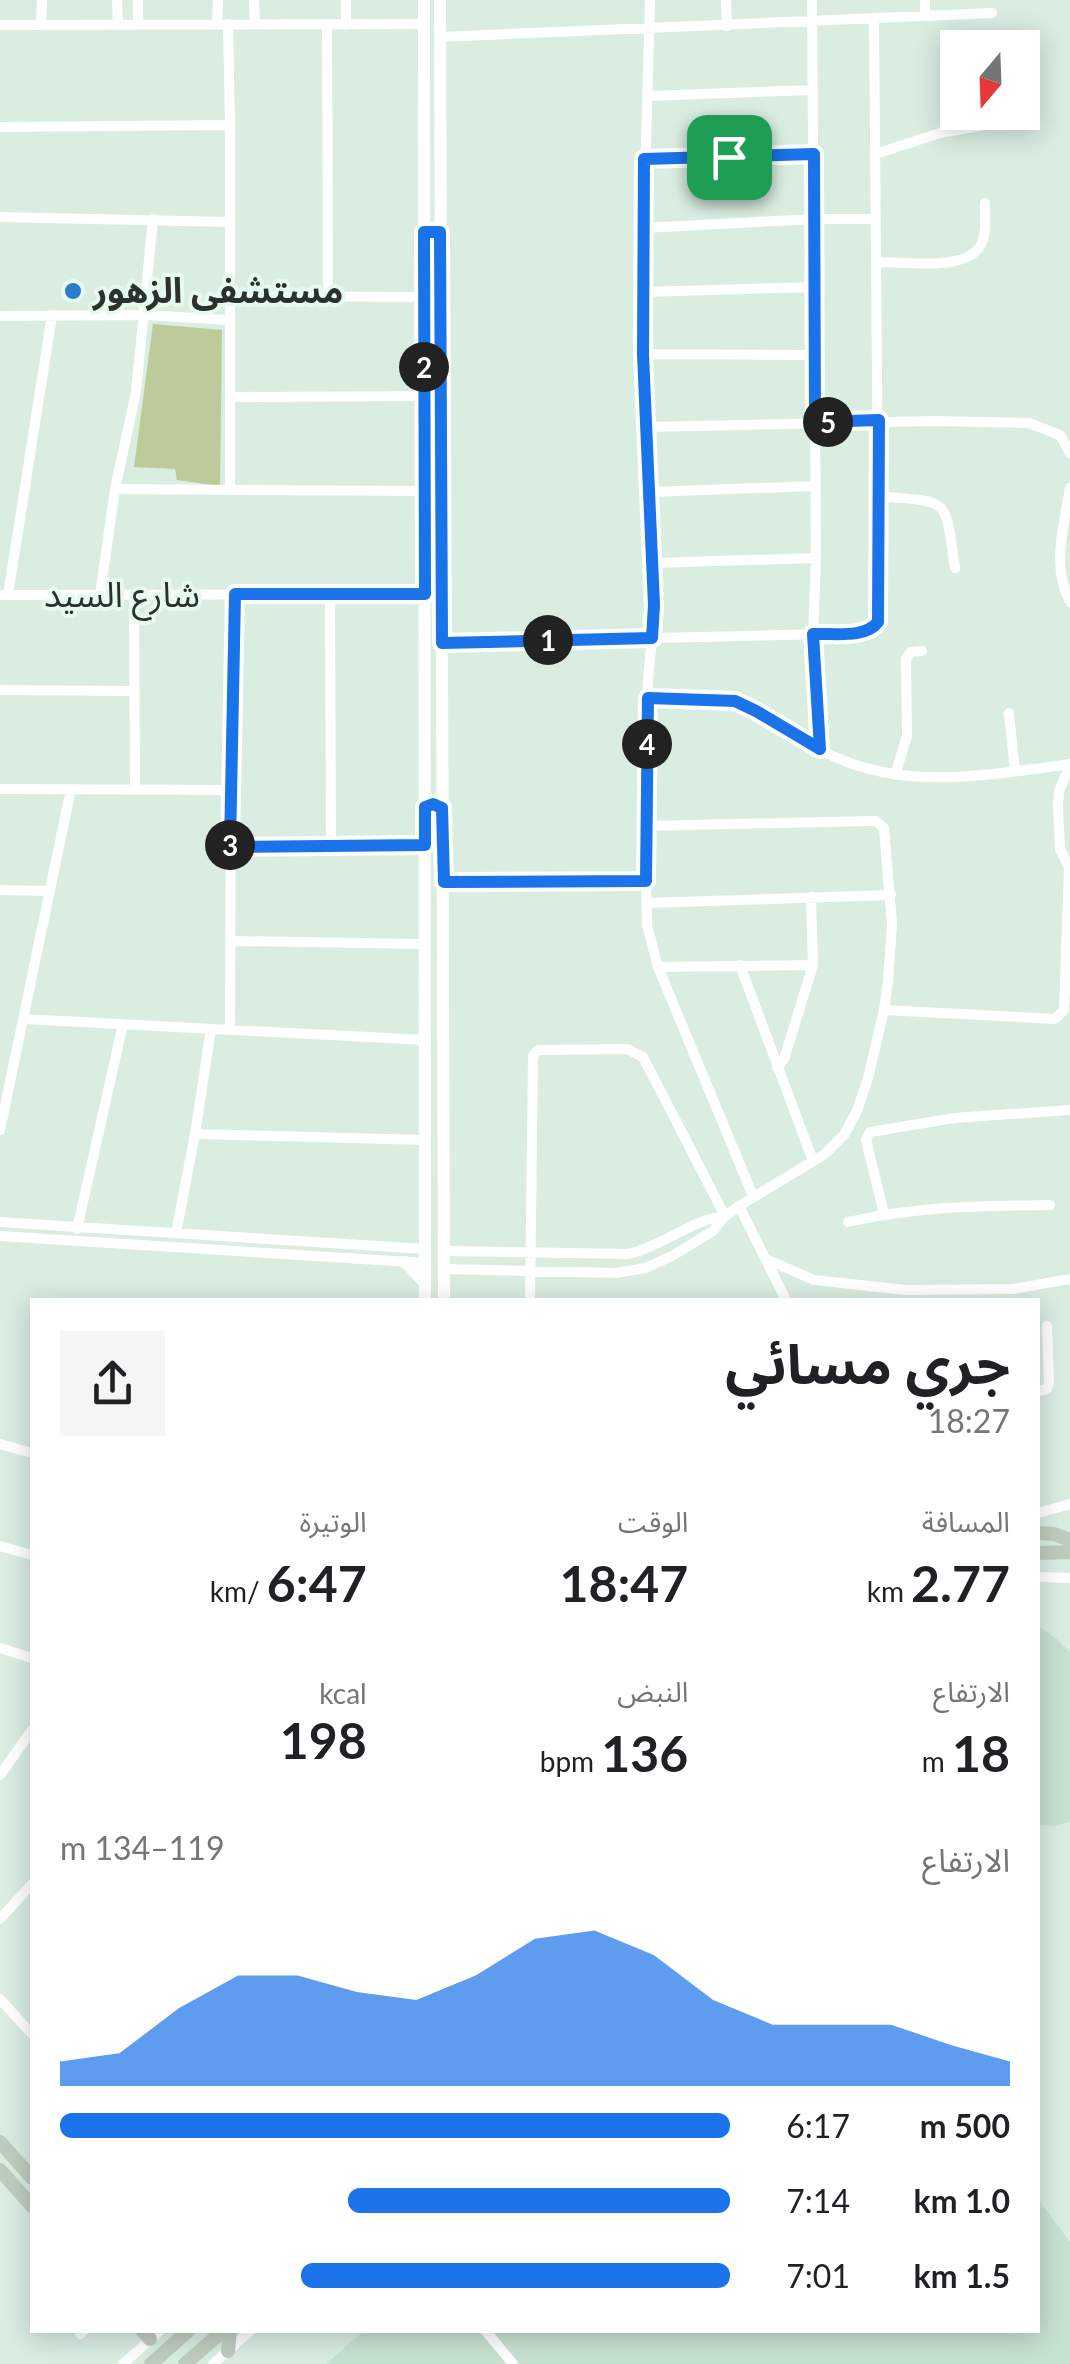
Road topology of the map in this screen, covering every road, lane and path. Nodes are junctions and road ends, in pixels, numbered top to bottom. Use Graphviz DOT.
graph roads {
  1 [pos="42,0"];
  2 [pos="118,0"];
  3 [pos="138,0"];
  4 [pos="218,0"];
  5 [pos="254,0"];
  6 [pos="346,0"];
  7 [pos="424,0"];
  8 [pos="440,0"];
  9 [pos="650,0"];
  10 [pos="726,0"];
  11 [pos="812,0"];
  12 [pos="926,0"];
  13 [pos="992,13"];
  14 [pos="925,16"];
  15 [pos="874,19"];
  16 [pos="812,22"];
  17 [pos="118,24"];
  18 [pos="138,24"];
  19 [pos="222,24"];
  20 [pos="255,24"];
  21 [pos="327,24"];
  22 [pos="346,24"];
  23 [pos="425,24"];
  24 [pos="0,25"];
  25 [pos="41,25"];
  26 [pos="650,26"];
  27 [pos="726,26"];
  28 [pos="440,36"];
  29 [pos="813,90"];
  30 [pos="647,96"];
  31 [pos="230,125"];
  32 [pos="0,126"];
  33 [pos="957,130"];
  34 [pos="814,154"];
  35 [pos="876,154"];
  36 [pos="644,159"];
  37 [pos="985,204"];
  38 [pos="0,217"];
  39 [pos="814,219"];
  40 [pos="876,219"];
  41 [pos="154,220"];
  42 [pos="229,222"];
  43 [pos="642,228"];
  44 [pos="424,232"];
  45 [pos="440,232"];
  46 [pos="877,262"];
  47 [pos="814,287"];
  48 [pos="642,292"];
  49 [pos="229,296"];
  50 [pos="328,296"];
  51 [pos="424,296"];
  52 [pos="145,314"];
  53 [pos="52,315"];
  54 [pos="0,316"];
  55 [pos="229,320"];
  56 [pos="643,354"];
  57 [pos="815,354"];
  58 [pos="424,396"];
  59 [pos="230,398"];
  60 [pos="879,420"];
  61 [pos="815,422"];
  62 [pos="646,428"];
  63 [pos="1070,454"];
  64 [pos="815,486"];
  65 [pos="1070,488"];
  66 [pos="116,489"];
  67 [pos="230,490"];
  68 [pos="424,491"];
  69 [pos="650,492"];
  70 [pos="878,496"];
  71 [pos="816,558"];
  72 [pos="652,563"];
  73 [pos="955,568"];
  74 [pos="1066,582"];
  75 [pos="235,594"];
  76 [pos="330,594"];
  77 [pos="425,594"];
  78 [pos="4,595"];
  79 [pos="100,595"];
  80 [pos="134,595"];
  81 [pos="1070,602"];
  82 [pos="813,634"];
  83 [pos="652,638"];
  84 [pos="442,643"];
  85 [pos="922,652"];
  86 [pos="0,690"];
  87 [pos="135,691"];
  88 [pos="648,698"];
  89 [pos="1009,713"];
  90 [pos="820,749"];
  91 [pos="1070,764"];
  92 [pos="1015,771"];
  93 [pos="895,775"];
  94 [pos="0,788"];
  95 [pos="71,789"];
  96 [pos="136,790"];
  97 [pos="230,790"];
  98 [pos="425,807"];
  99 [pos="442,808"];
  100 [pos="645,826"];
  101 [pos="425,845"];
  102 [pos="331,846"];
  103 [pos="230,847"];
  104 [pos="646,881"];
  105 [pos="444,882"];
  106 [pos="0,890"];
  107 [pos="49,891"];
  108 [pos="891,894"];
  109 [pos="811,898"];
  110 [pos="646,904"];
  111 [pos="230,940"];
  112 [pos="426,944"];
  113 [pos="813,965"];
  114 [pos="740,966"];
  115 [pos="658,967"];
  116 [pos="884,1010"];
  117 [pos="24,1019"];
  118 [pos="123,1024"];
  119 [pos="211,1029"];
  120 [pos="230,1030"];
  121 [pos="426,1040"];
  122 [pos="777,1068"];
  123 [pos="1070,1110"];
  124 [pos="0,1130"];
  125 [pos="195,1134"];
  126 [pos="426,1140"];
  127 [pos="814,1161"];
  128 [pos="753,1196"];
  129 [pos="1050,1205"];
  130 [pos="739,1206"];
  131 [pos="884,1214"];
  132 [pos="725,1217"];
  133 [pos="0,1222"];
  134 [pos="848,1222"];
  135 [pos="78,1226"];
  136 [pos="176,1233"];
  137 [pos="0,1236"];
  138 [pos="74,1240"];
  139 [pos="444,1252"];
  140 [pos="532,1254"];
  141 [pos="425,1256"];
  142 [pos="766,1259"];
  143 [pos="405,1262"];
  144 [pos="444,1269"];
  145 [pos="531,1271"];
  146 [pos="1070,1280"];
  147 [pos="425,1282"];
  148 [pos="425,1298"];
  149 [pos="444,1298"];
  150 [pos="530,1298"];
  151 [pos="785,1298"];
  152 [pos="1047,1326"];
  153 [pos="1040,1391"];
  154 [pos="0,1444"];
  155 [pos="30,1452"];
  156 [pos="1070,1504"];
  157 [pos="1040,1513"];
  158 [pos="1040,1533"];
  159 [pos="1070,1540"];
  160 [pos="0,1546"];
  161 [pos="1070,1552"];
  162 [pos="1040,1553"];
  163 [pos="30,1554"];
  164 [pos="1040,1577"];
  165 [pos="1070,1578"];
  166 [pos="0,1648"];
  167 [pos="30,1657"];
  168 [pos="30,1733"];
  169 [pos="20,1747"];
  170 [pos="30,1755"];
  171 [pos="0,1775"];
  172 [pos="30,1888"];
  173 [pos="0,1920"];
  174 [pos="0,1999"];
  175 [pos="30,2032"];
  176 [pos="0,2142"];
  177 [pos="0,2170"];
  178 [pos="30,2176"];
  179 [pos="30,2204"];
  180 [pos="152,2333"];
  181 [pos="186,2333"];
  182 [pos="223,2333"];
  183 [pos="227,2333"];
  184 [pos="248,2333"];
  185 [pos="487,2333"];
  186 [pos="228,2350"];
  187 [pos="122,2364"];
  188 [pos="151,2364"];
  189 [pos="185,2364"];
  190 [pos="212,2364"];
  191 [pos="513,2364"];
  1 -- 25 [label="street"];
  2 -- 17 [label="street"];
  3 -- 18 [label="street"];
  4 -- 19 [label="street"];
  5 -- 20 [label="street"];
  6 -- 22 [label="street"];
  7 -- 23 [label="street"];
  8 -- 28 [label="street"];
  9 -- 26 [label="street"];
  10 -- 27 [label="street"];
  11 -- 16 [label="street"];
  12 -- 14 [label="street"];
  13 -- 14 [label="street"];
  14 -- 15 [label="street"];
  15 -- 16 [label="street"];
  15 -- 35 [label="street"];
  16 -- 27 [label="street"];
  16 -- 29 [label="street"];
  17 -- 18 [label="street"];
  17 -- 25 [label="street"];
  18 -- 19 [label="street"];
  19 -- 20 [label="street"];
  19 -- 31 [label="street"];
  20 -- 21 [label="street"];
  21 -- 22 [label="street"];
  21 -- 50 [label="street"];
  22 -- 23 [label="street"];
  23 -- 44 [label="street"];
  24 -- 25 [label="street"];
  26 -- 27 [label="street"];
  26 -- 28 [label="street"];
  26 -- 30 [label="street"];
  28 -- 45 [label="street"];
  29 -- 30 [label="street"];
  29 -- 34 [label="street"];
  30 -- 36 [label="street"];
  31 -- 32 [label="street"];
  31 -- 42 [label="street"];
  33 -- 35 [label="street"];
  34 -- 36 [label="street"];
  34 -- 39 [label="street"];
  35 -- 40 [label="street"];
  36 -- 43 [label="street"];
  37 -- 46 [label="street"];
  38 -- 41 [label="street"];
  39 -- 40 [label="street"];
  39 -- 43 [label="street"];
  39 -- 47 [label="street"];
  40 -- 46 [label="street"];
  41 -- 42 [label="street"];
  41 -- 52 [label="street"];
  42 -- 49 [label="street"];
  43 -- 48 [label="street"];
  44 -- 45 [label="street"];
  44 -- 51 [label="street"];
  45 -- 84 [label="street"];
  46 -- 60 [label="street"];
  47 -- 48 [label="street"];
  47 -- 57 [label="street"];
  48 -- 56 [label="street"];
  49 -- 50 [label="street"];
  49 -- 55 [label="street"];
  50 -- 51 [label="street"];
  51 -- 58 [label="street"];
  52 -- 53 [label="street"];
  52 -- 55 [label="street"];
  52 -- 66 [label="street"];
  53 -- 54 [label="street"];
  53 -- 78 [label="street"];
  55 -- 59 [label="street"];
  56 -- 57 [label="street"];
  56 -- 62 [label="street"];
  57 -- 61 [label="street"];
  58 -- 59 [label="street"];
  58 -- 68 [label="street"];
  59 -- 67 [label="street"];
  60 -- 61 [label="street"];
  60 -- 63 [label="street"];
  60 -- 70 [label="street"];
  61 -- 62 [label="street"];
  61 -- 64 [label="street"];
  62 -- 69 [label="street"];
  64 -- 69 [label="street"];
  64 -- 71 [label="street"];
  65 -- 74 [label="street"];
  66 -- 67 [label="street"];
  66 -- 79 [label="street"];
  67 -- 68 [label="street"];
  68 -- 77 [label="street"];
  69 -- 72 [label="street"];
  70 -- 73 [label="street"];
  70 -- 82 [label="street"];
  71 -- 72 [label="street"];
  71 -- 82 [label="street"];
  72 -- 83 [label="street"];
  74 -- 81 [label="street"];
  75 -- 76 [label="street, شارع السيد"];
  75 -- 80 [label="street, شارع السيد"];
  75 -- 97 [label="street"];
  76 -- 77 [label="street, شارع السيد"];
  76 -- 102 [label="street"];
  77 -- 98 [label="street"];
  78 -- 79 [label="street, شارع السيد"];
  79 -- 80 [label="street, شارع السيد"];
  80 -- 87 [label="street"];
  82 -- 83 [label="street"];
  82 -- 90 [label="street"];
  83 -- 84 [label="street"];
  83 -- 88 [label="street"];
  84 -- 99 [label="street"];
  85 -- 93 [label="street"];
  86 -- 87 [label="street"];
  87 -- 96 [label="street"];
  88 -- 90 [label="street"];
  88 -- 100 [label="street"];
  89 -- 92 [label="street"];
  90 -- 93 [label="street"];
  91 -- 92 [label="street"];
  91 -- 116 [label="street"];
  92 -- 93 [label="street"];
  94 -- 95 [label="street"];
  95 -- 96 [label="street"];
  95 -- 107 [label="street"];
  96 -- 97 [label="street"];
  97 -- 103 [label="street"];
  98 -- 99 [label="street"];
  98 -- 101 [label="street"];
  99 -- 105 [label="street"];
  100 -- 104 [label="street"];
  100 -- 108 [label="street"];
  101 -- 102 [label="street"];
  101 -- 112 [label="street"];
  102 -- 103 [label="street"];
  103 -- 111 [label="street"];
  104 -- 105 [label="street"];
  104 -- 110 [label="street"];
  105 -- 139 [label="street"];
  106 -- 107 [label="street"];
  107 -- 117 [label="street"];
  108 -- 109 [label="street"];
  108 -- 116 [label="street"];
  109 -- 110 [label="street"];
  109 -- 113 [label="street"];
  110 -- 115 [label="street"];
  111 -- 112 [label="street"];
  111 -- 120 [label="street"];
  112 -- 121 [label="street"];
  113 -- 114 [label="street"];
  113 -- 122 [label="street"];
  114 -- 115 [label="street"];
  114 -- 122 [label="street"];
  115 -- 128 [label="street"];
  116 -- 127 [label="street"];
  117 -- 118 [label="street"];
  117 -- 124 [label="street"];
  118 -- 119 [label="street"];
  118 -- 135 [label="street"];
  119 -- 120 [label="street"];
  119 -- 125 [label="street"];
  120 -- 121 [label="street"];
  121 -- 126 [label="street"];
  122 -- 127 [label="street"];
  123 -- 131 [label="street"];
  125 -- 126 [label="street"];
  125 -- 136 [label="street"];
  126 -- 141 [label="street"];
  127 -- 128 [label="street"];
  128 -- 130 [label="street"];
  129 -- 131 [label="street"];
  130 -- 132 [label="street"];
  130 -- 142 [label="street"];
  131 -- 134 [label="street"];
  132 -- 140 [label="street"];
  132 -- 140 [label="street"];
  132 -- 145 [label="street"];
  133 -- 135 [label="street"];
  135 -- 136 [label="street"];
  135 -- 138 [label="street"];
  136 -- 141 [label="street"];
  137 -- 138 [label="street"];
  138 -- 143 [label="street"];
  139 -- 140 [label="street"];
  139 -- 144 [label="street"];
  140 -- 145 [label="street"];
  141 -- 143 [label="street"];
  141 -- 147 [label="street"];
  142 -- 146 [label="street"];
  142 -- 151 [label="street"];
  143 -- 147 [label="street"];
  144 -- 145 [label="street"];
  144 -- 149 [label="street"];
  145 -- 150 [label="street"];
  147 -- 148 [label="street"];
  152 -- 153 [label="street"];
  154 -- 155 [label="street"];
  156 -- 157 [label="street"];
  158 -- 159 [label="main road"];
  160 -- 163 [label="street"];
  161 -- 162 [label="main road"];
  164 -- 165 [label="street"];
  166 -- 167 [label="street"];
  168 -- 169 [label="street"];
  169 -- 170 [label="street"];
  169 -- 171 [label="street"];
  172 -- 173 [label="street"];
  174 -- 175 [label="street"];
  176 -- 178 [label="main road"];
  177 -- 179 [label="main road"];
  180 -- 187 [label="street"];
  181 -- 188 [label="main road"];
  182 -- 189 [label="main road"];
  183 -- 186 [label="main road"];
  184 -- 186 [label="street"];
  185 -- 191 [label="street"];
  186 -- 190 [label="street"];
}
